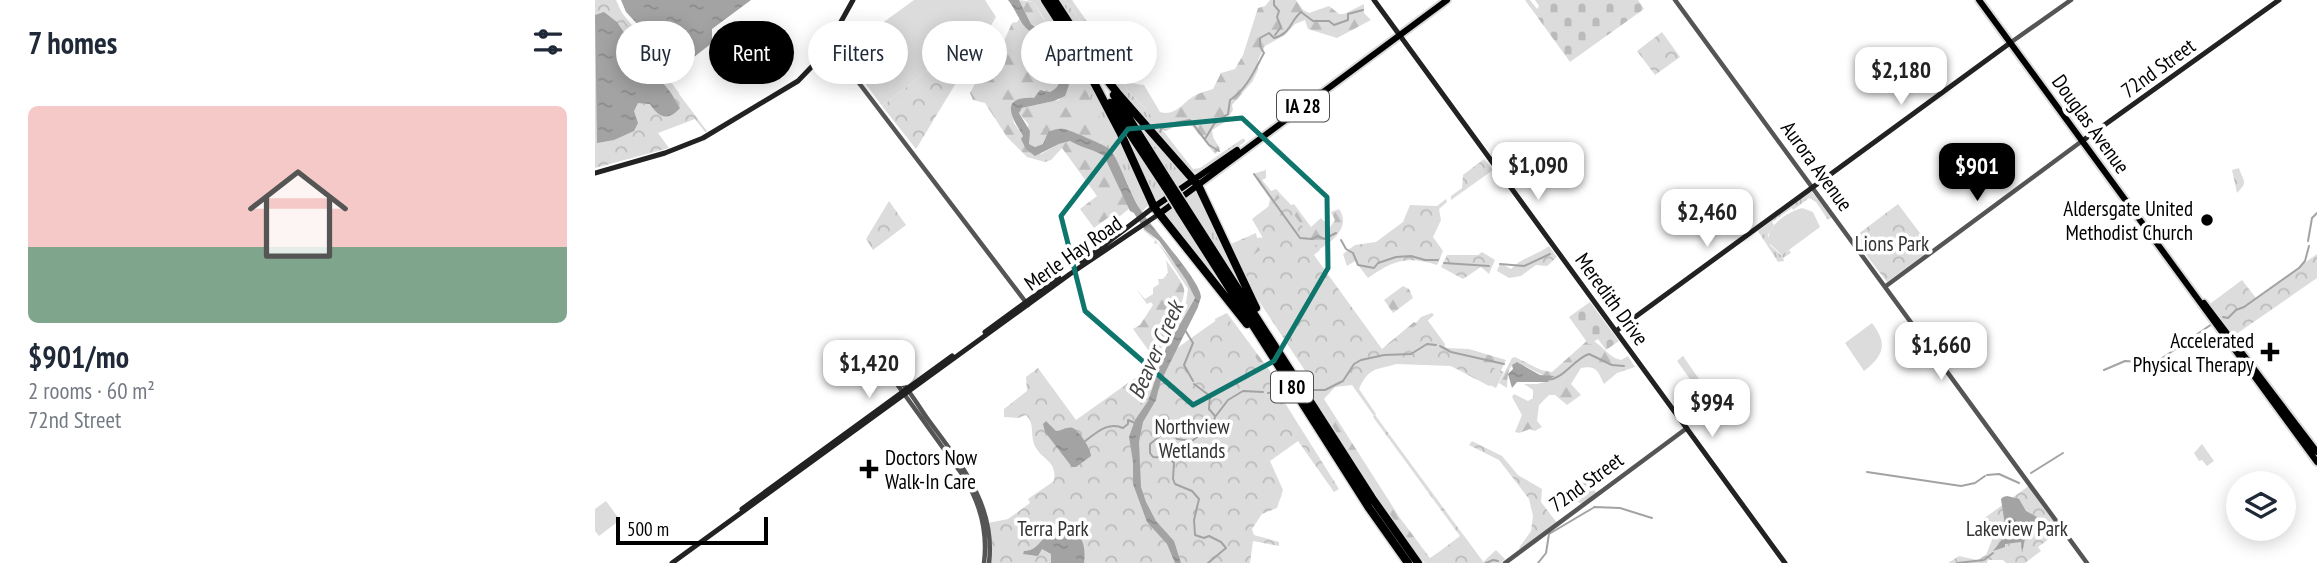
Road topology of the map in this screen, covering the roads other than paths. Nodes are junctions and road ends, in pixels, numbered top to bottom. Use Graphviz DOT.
graph roads {
  1 [pos="853,0"];
  2 [pos="1045,0"];
  3 [pos="1054,0"];
  4 [pos="1372,0"];
  5 [pos="1442,0"];
  6 [pos="1447,0"];
  7 [pos="1675,0"];
  8 [pos="1979,0"];
  9 [pos="2071,0"];
  10 [pos="2279,0"];
  11 [pos="841,21"];
  12 [pos="1058,21"];
  13 [pos="1067,21"];
  14 [pos="1398,35"];
  15 [pos="2010,43"];
  16 [pos="808,72"];
  17 [pos="860,84"];
  18 [pos="1095,84"];
  19 [pos="1099,84"];
  20 [pos="1106,84"];
  21 [pos="1110,84"];
  22 [pos="2082,141"];
  23 [pos="595,173"];
  24 [pos="1196,181"];
  25 [pos="1168,186"];
  26 [pos="1813,188"];
  27 [pos="1181,207"];
  28 [pos="1153,213"];
  29 [pos="2176,270"];
  30 [pos="1886,286"];
  31 [pos="1027,304"];
  32 [pos="1616,331"];
  33 [pos="1281,358"];
  34 [pos="1291,384"];
  35 [pos="906,392"];
  36 [pos="1688,428"];
  37 [pos="2317,452"];
  38 [pos="2317,462"];
  39 [pos="672,563"];
  40 [pos="987,563"];
  41 [pos="1408,563"];
  42 [pos="1418,563"];
  43 [pos="1505,563"];
  44 [pos="1785,563"];
  45 [pos="2087,563"];
  1 -- 11 [label="main road"];
  2 -- 12 [label="highway, I 80"];
  3 -- 13 [label="highway, I 80"];
  4 -- 14 [label="main road, Meredith Drive"];
  5 -- 14 [label="main road, Merle Hay Road / IA 28"];
  6 -- 14 [label="main road, Merle Hay Road / IA 28"];
  7 -- 26 [label="street, Aurora Avenue"];
  8 -- 15 [label="main road, Douglas Avenue"];
  9 -- 15 [label="street"];
  10 -- 22 [label="main road, 72nd Street"];
  14 -- 24 [label="main road, Merle Hay Road / IA 28"];
  14 -- 32 [label="main road, Meredith Drive"];
  15 -- 22 [label="main road, Douglas Avenue"];
  15 -- 26 [label="main road"];
  16 -- 23 [label="main road"];
  17 -- 31 [label="street"];
  18 -- 28 [label="highway"];
  19 -- 25 [label="highway, I 80"];
  20 -- 25 [label="highway, I 80"];
  21 -- 24 [label="highway"];
  22 -- 29 [label="main road, Douglas Avenue"];
  22 -- 30 [label="street, 72nd Street"];
  24 -- 28 [label="main road, Merle Hay Road / IA 28"];
  24 -- 33 [label="highway"];
  25 -- 27 [label="highway, I 80, bridge"];
  26 -- 30 [label="street, Aurora Avenue"];
  26 -- 32 [label="main road"];
  27 -- 33 [label="highway, I 80"];
  27 -- 34 [label="highway, I 80"];
  28 -- 31 [label="main road, Merle Hay Road"];
  28 -- 31 [label="main road, Merle Hay Road"];
  28 -- 34 [label="highway"];
  29 -- 37 [label="main road, Douglas Avenue"];
  29 -- 38 [label="main road, Douglas Avenue"];
  30 -- 45 [label="street, Aurora Avenue"];
  31 -- 35 [label="main road, Merle Hay Road"];
  32 -- 36 [label="main road, Meredith Drive"];
  33 -- 42 [label="highway, I 80"];
  34 -- 41 [label="highway, I 80"];
  35 -- 39 [label="main road, Merle Hay Road"];
  35 -- 40 [label="street"];
  36 -- 43 [label="street, 72nd Street"];
  36 -- 44 [label="main road, Meredith Drive"];
}
